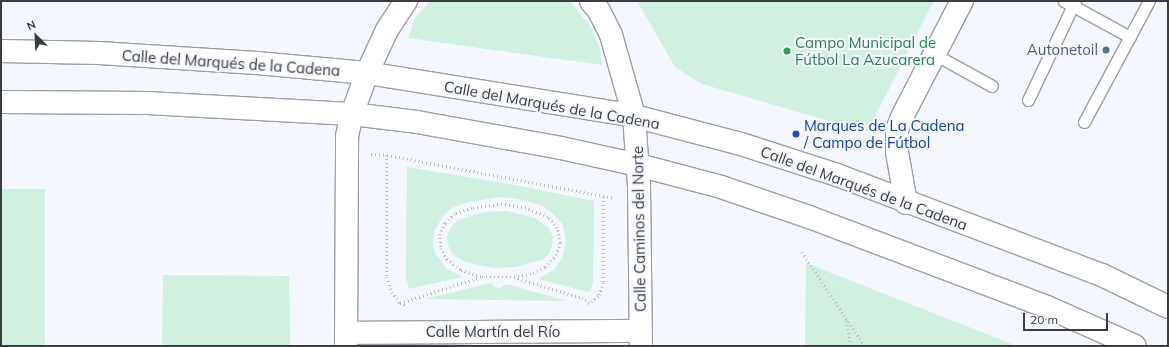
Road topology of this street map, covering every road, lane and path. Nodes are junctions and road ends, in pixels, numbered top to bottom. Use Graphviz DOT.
graph roads {
  1 [pos="406,1"];
  2 [pos="591,1"];
  3 [pos="962,1"];
  4 [pos="1149,1"];
  5 [pos="1070,3"];
  6 [pos="1130,37"];
  7 [pos="1,51"];
  8 [pos="934,54"];
  9 [pos="366,73"];
  10 [pos="992,86"];
  11 [pos="1028,100"];
  12 [pos="1,102"];
  13 [pos="352,114"];
  14 [pos="634,116"];
  15 [pos="1084,122"];
  16 [pos="347,152"];
  17 [pos="387,155"];
  18 [pos="638,165"];
  19 [pos="603,195"];
  20 [pos="906,203"];
  21 [pos="639,204"];
  22 [pos="802,252"];
  23 [pos="482,277"];
  24 [pos="514,277"];
  25 [pos="400,303"];
  26 [pos="590,303"];
  27 [pos="583,306"];
  28 [pos="410,307"];
  29 [pos="1168,307"];
  30 [pos="847,321"];
  31 [pos="641,338"];
  32 [pos="346,340"];
  33 [pos="851,346"];
  34 [pos="865,346"];
  35 [pos="1135,346"];
  1 -- 9 [label="main road"];
  2 -- 14 [label="main road, Calle Caminos del Norte"];
  3 -- 8 [label="main road"];
  4 -- 6 [label="lane"];
  5 -- 6 [label="lane"];
  5 -- 11 [label="lane"];
  6 -- 15 [label="lane"];
  7 -- 9 [label="main road, Calle del Marqués de la Cadena"];
  8 -- 10 [label="lane"];
  8 -- 20 [label="main road"];
  9 -- 13 [label="main road"];
  9 -- 14 [label="main road, Calle del Marqués de la Cadena"];
  12 -- 13 [label="main road"];
  13 -- 16 [label="main road"];
  13 -- 18 [label="main road"];
  14 -- 18 [label="main road, Calle Caminos del Norte"];
  14 -- 20 [label="main road, Calle del Marqués de la Cadena"];
  16 -- 17 [label="path"];
  16 -- 32 [label="main road"];
  17 -- 19 [label="path"];
  17 -- 25 [label="path"];
  18 -- 21 [label="main road, Calle Caminos del Norte"];
  18 -- 35 [label="main road"];
  19 -- 21 [label="path"];
  19 -- 26 [label="path"];
  20 -- 29 [label="main road, Calle del Marqués de la Cadena"];
  21 -- 31 [label="main road, Calle Caminos del Norte"];
  22 -- 30 [label="path"];
  23 -- 24 [label="path"];
  23 -- 24 [label="path"];
  23 -- 25 [label="path"];
  24 -- 26 [label="path"];
  25 -- 28 [label="path"];
  26 -- 27 [label="path"];
  30 -- 33 [label="path"];
  30 -- 34 [label="path"];
  31 -- 32 [label="main road, Calle Martín del Río"];
}
